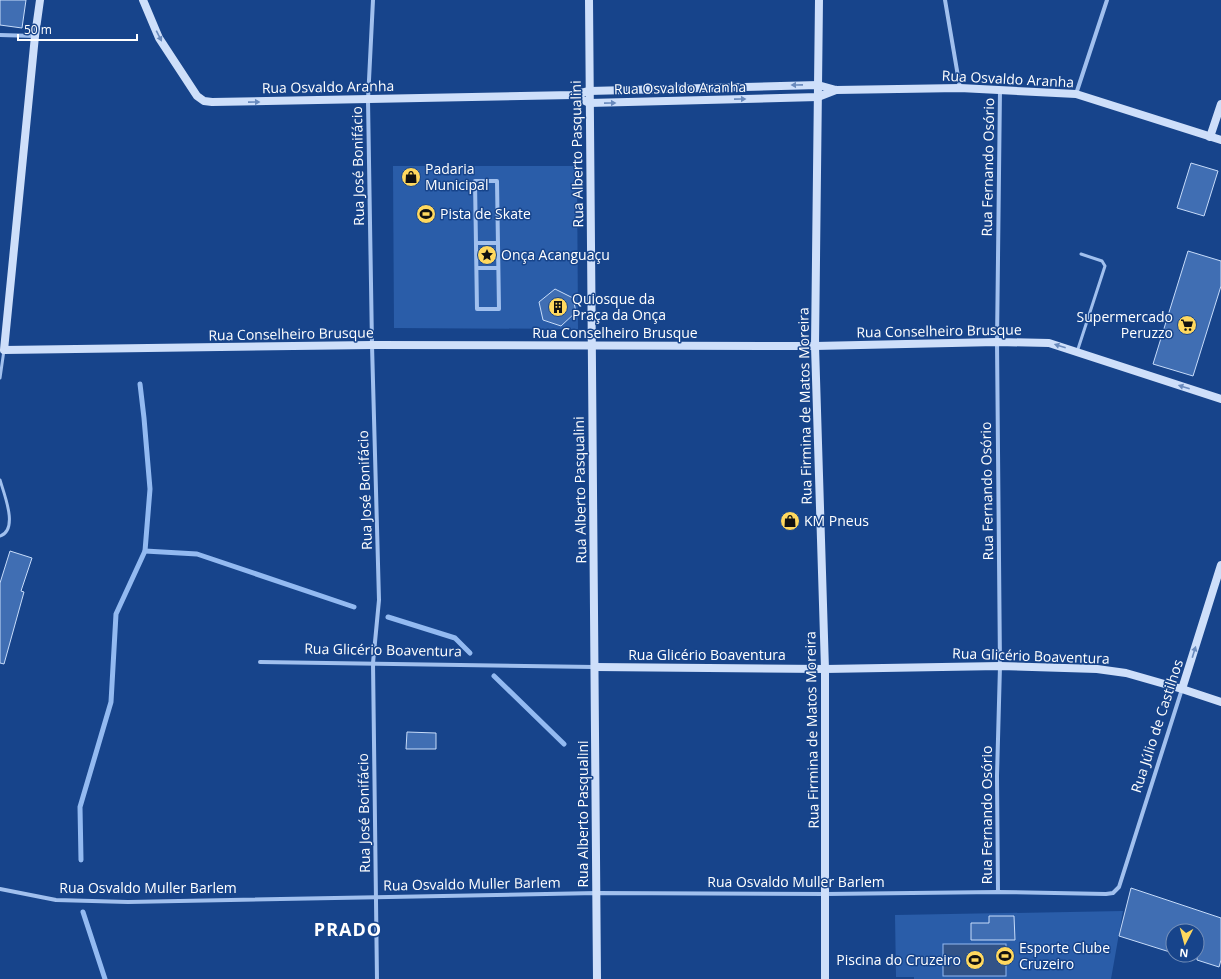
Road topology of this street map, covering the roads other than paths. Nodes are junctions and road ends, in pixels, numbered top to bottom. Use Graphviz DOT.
graph roads {
  1 [pos="40,0"];
  2 [pos="143,0"];
  3 [pos="373,0"];
  4 [pos="588,0"];
  5 [pos="819,0"];
  6 [pos="945,0"];
  7 [pos="1107,0"];
  8 [pos="0,35"];
  9 [pos="35,36"];
  10 [pos="818,85"];
  11 [pos="960,88"];
  12 [pos="836,90"];
  13 [pos="1000,90"];
  14 [pos="589,91"];
  15 [pos="1076,94"];
  16 [pos="573,95"];
  17 [pos="818,97"];
  18 [pos="368,100"];
  19 [pos="590,103"];
  20 [pos="1221,104"];
  21 [pos="1210,137"];
  22 [pos="1221,140"];
  23 [pos="476,243"];
  24 [pos="498,243"];
  25 [pos="1081,254"];
  26 [pos="477,268"];
  27 [pos="498,268"];
  28 [pos="997,342"];
  29 [pos="372,346"];
  30 [pos="592,346"];
  31 [pos="815,346"];
  32 [pos="2,350"];
  33 [pos="1077,352"];
  34 [pos="0,378"];
  35 [pos="1221,399"];
  36 [pos="0,480"];
  37 [pos="0,536"];
  38 [pos="1221,565"];
  39 [pos="260,662"];
  40 [pos="373,663"];
  41 [pos="1000,666"];
  42 [pos="595,667"];
  43 [pos="825,669"];
  44 [pos="1182,689"];
  45 [pos="1221,702"];
  46 [pos="0,889"];
  47 [pos="998,892"];
  48 [pos="596,893"];
  49 [pos="1113,893"];
  50 [pos="826,894"];
  51 [pos="376,897"];
  52 [pos="377,979"];
  53 [pos="597,979"];
  54 [pos="825,979"];
  1 -- 9 [label="street"];
  2 -- 18 [label="street, Rua Osvaldo Aranha, one-way"];
  3 -- 18 [label="street, Rua José Bonifácio"];
  4 -- 14 [label="street, Rua Alberto Pasqualini"];
  5 -- 10 [label="street, Rua Firmina de Matos Moreira"];
  6 -- 11 [label="street"];
  7 -- 15 [label="street"];
  8 -- 9 [label="street"];
  9 -- 32 [label="street"];
  10 -- 12 [label="street, Rua Osvaldo Aranha"];
  10 -- 14 [label="street, Rua Osvaldo Aranha, one-way"];
  10 -- 17 [label="street, Rua Firmina de Matos Moreira"];
  11 -- 12 [label="street, Rua Osvaldo Aranha"];
  11 -- 13 [label="street, Rua Osvaldo Aranha"];
  12 -- 17 [label="street, Rua Osvaldo Aranha"];
  13 -- 15 [label="street, Rua Osvaldo Aranha"];
  13 -- 28 [label="street, Rua Fernando Osório"];
  14 -- 16 [label="street, Rua Osvaldo Aranha"];
  14 -- 19 [label="street, Rua Alberto Pasqualini"];
  15 -- 21 [label="street, Rua Osvaldo Aranha"];
  16 -- 18 [label="street, Rua Osvaldo Aranha"];
  16 -- 19 [label="street, Rua Osvaldo Aranha"];
  19 -- 17 [label="street, Rua Osvaldo Aranha, one-way"];
  17 -- 31 [label="street, Rua Firmina de Matos Moreira"];
  18 -- 29 [label="street, Rua José Bonifácio"];
  19 -- 30 [label="street, Rua Alberto Pasqualini"];
  20 -- 21 [label="street"];
  21 -- 22 [label="street, Rua Osvaldo Aranha"];
  23 -- 24 [label="street"];
  23 -- 24 [label="street"];
  23 -- 26 [label="street"];
  24 -- 27 [label="street"];
  25 -- 33 [label="lane"];
  26 -- 27 [label="street"];
  26 -- 27 [label="street"];
  28 -- 31 [label="street, Rua Conselheiro Brusque"];
  33 -- 28 [label="street, Rua Conselheiro Brusque, one-way"];
  28 -- 41 [label="street, Rua Fernando Osório"];
  29 -- 30 [label="street, Rua Conselheiro Brusque"];
  29 -- 32 [label="street, Rua Conselheiro Brusque"];
  29 -- 40 [label="street, Rua José Bonifácio"];
  30 -- 31 [label="street, Rua Conselheiro Brusque"];
  30 -- 42 [label="street, Rua Alberto Pasqualini"];
  31 -- 43 [label="street, Rua Firmina de Matos Moreira"];
  32 -- 34 [label="lane"];
  35 -- 33 [label="street, Rua Conselheiro Brusque, one-way"];
  36 -- 37 [label="lane"];
  44 -- 38 [label="street, Rua Júlio de Castilhos, one-way"];
  39 -- 40 [label="street, Rua Glicério Boaventura"];
  40 -- 42 [label="street, Rua Glicério Boaventura"];
  40 -- 51 [label="street, Rua José Bonifácio"];
  41 -- 43 [label="street, Rua Glicério Boaventura"];
  41 -- 44 [label="street, Rua Glicério Boaventura"];
  41 -- 47 [label="street, Rua Fernando Osório"];
  42 -- 43 [label="street, Rua Glicério Boaventura"];
  42 -- 48 [label="street, Rua Alberto Pasqualini"];
  43 -- 50 [label="street, Rua Firmina de Matos Moreira"];
  44 -- 45 [label="street, Rua Glicério Boaventura"];
  44 -- 49 [label="street, Rua Júlio de Castilhos"];
  46 -- 51 [label="street, Rua Osvaldo Muller Barlem"];
  47 -- 49 [label="street, Rua Osvaldo Muller Barlem"];
  47 -- 50 [label="street, Rua Osvaldo Muller Barlem"];
  48 -- 50 [label="street, Rua Osvaldo Muller Barlem"];
  48 -- 51 [label="street, Rua Osvaldo Muller Barlem"];
  48 -- 53 [label="street, Rua Alberto Pasqualini"];
  50 -- 54 [label="street, Rua Firmina de Matos Moreira"];
  51 -- 52 [label="street, Rua José Bonifácio"];
}
